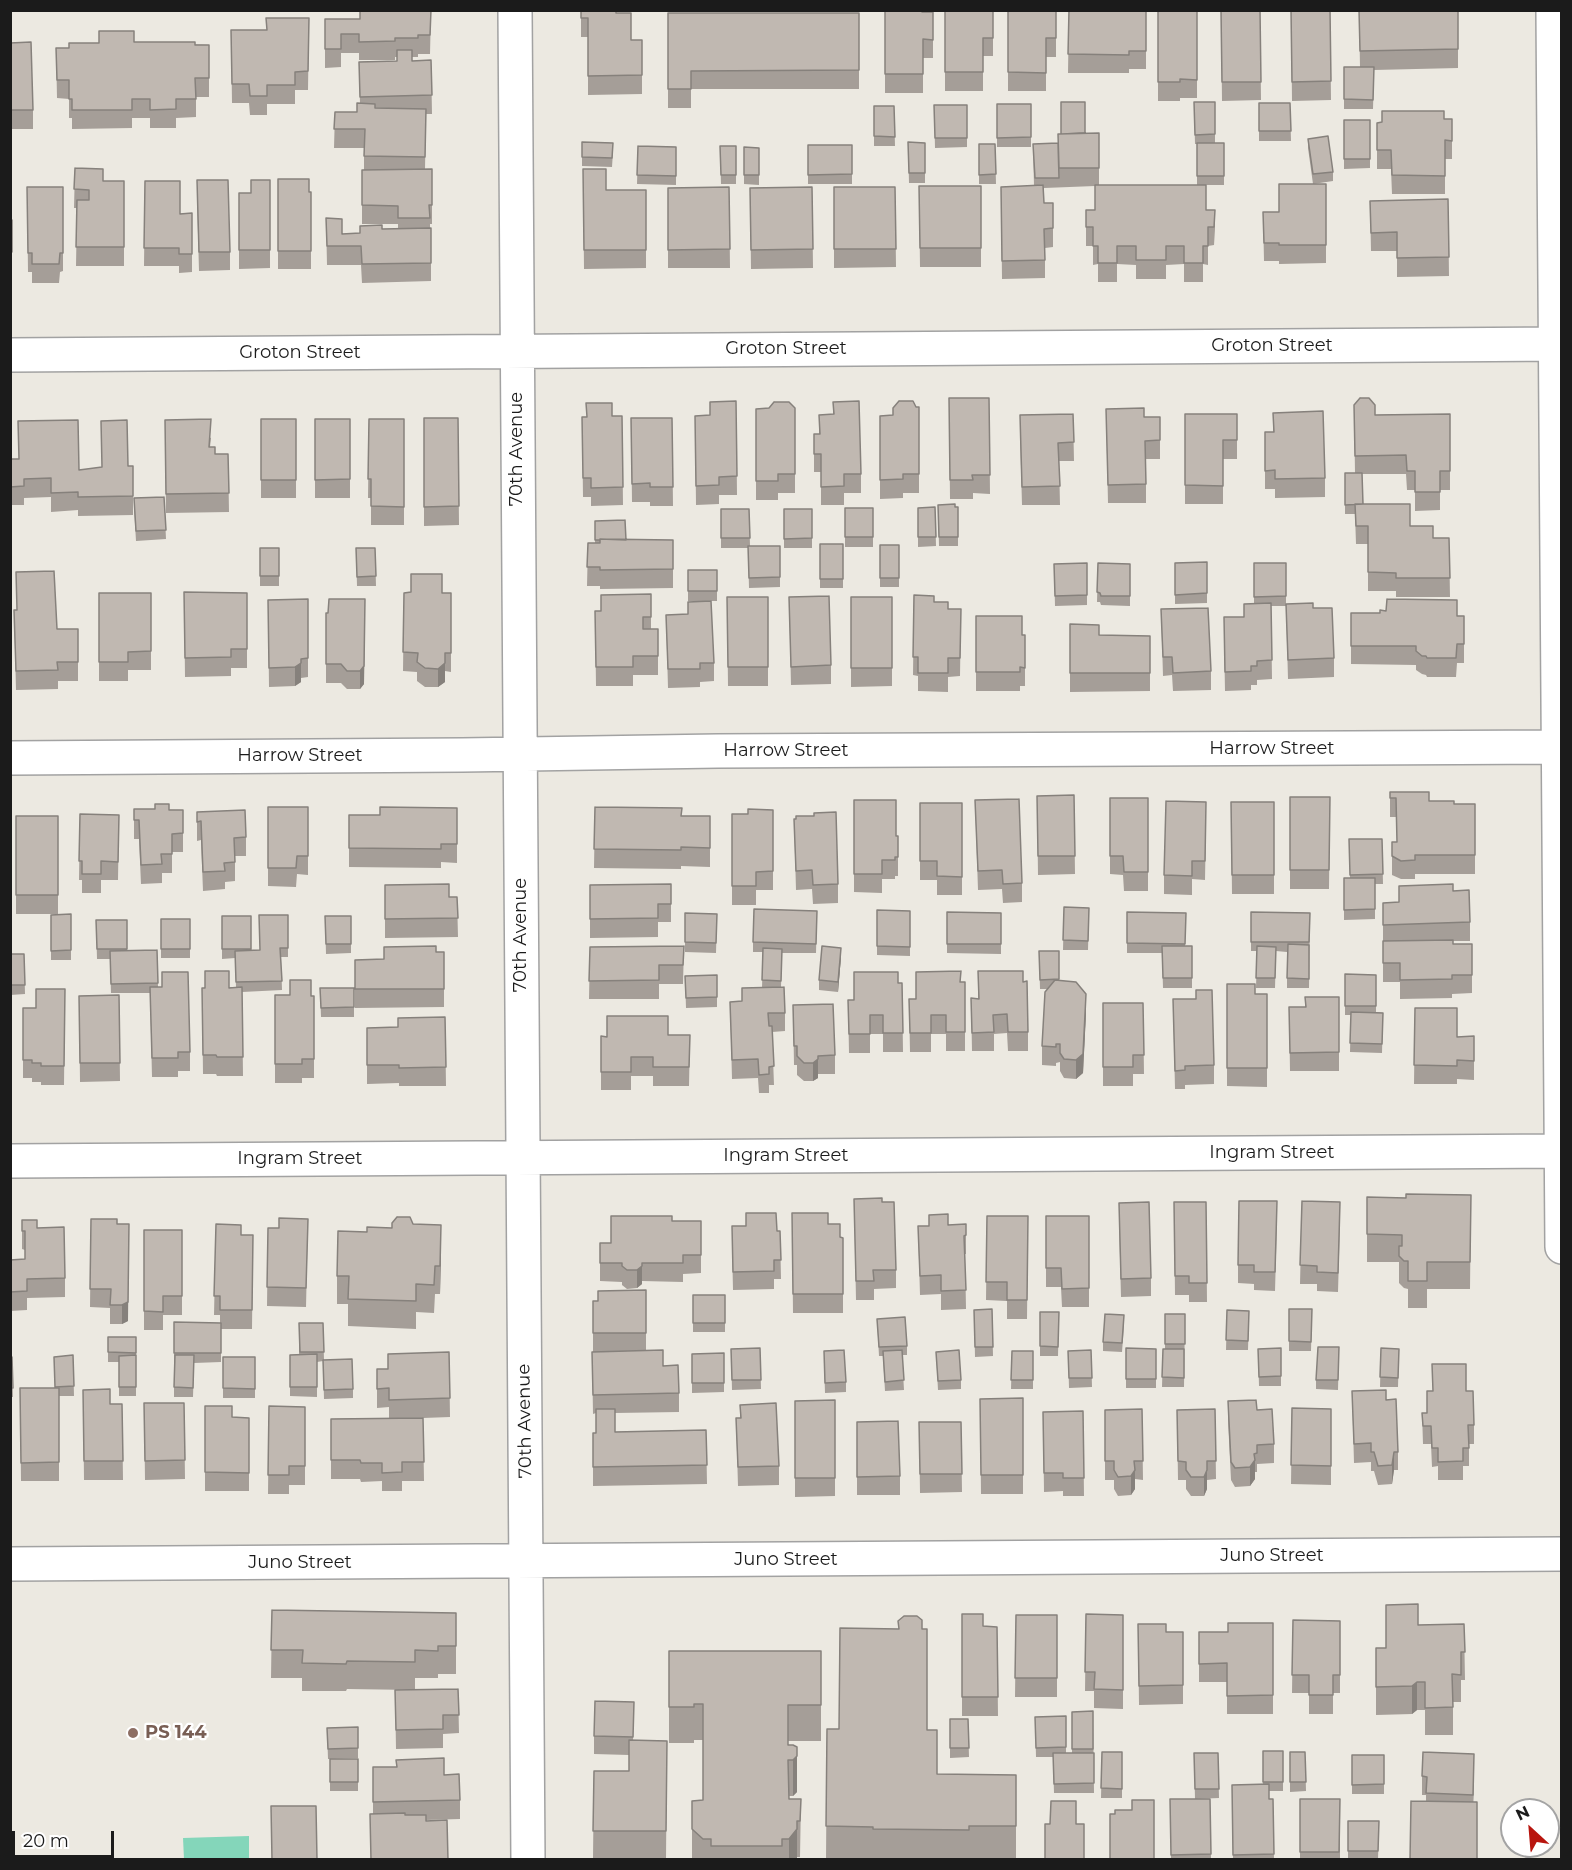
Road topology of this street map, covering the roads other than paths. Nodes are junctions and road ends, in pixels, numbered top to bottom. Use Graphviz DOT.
graph roads {
  1 [pos="515,10"];
  2 [pos="1553,10"];
  3 [pos="1558,344"];
  4 [pos="517,351"];
  5 [pos="10,355"];
  6 [pos="1560,747"];
  7 [pos="520,755"];
  8 [pos="10,758"];
  9 [pos="1561,1151"];
  10 [pos="522,1158"];
  11 [pos="10,1161"];
  12 [pos="1562,1247"];
  13 [pos="1562,1554"];
  14 [pos="527,1561"];
  15 [pos="10,1564"];
  16 [pos="528,1860"];
  1 -- 4 [label="street, 70th Avenue"];
  2 -- 3 [label="street"];
  3 -- 4 [label="street, Groton Street"];
  3 -- 6 [label="street"];
  4 -- 5 [label="street, Groton Street"];
  4 -- 7 [label="street, 70th Avenue"];
  6 -- 7 [label="street, Harrow Street"];
  6 -- 9 [label="street"];
  7 -- 8 [label="street, Harrow Street"];
  7 -- 10 [label="street, 70th Avenue"];
  9 -- 10 [label="street, Ingram Street"];
  9 -- 12 [label="street"];
  10 -- 11 [label="street, Ingram Street"];
  10 -- 14 [label="street, 70th Avenue"];
  13 -- 14 [label="street, Juno Street"];
  14 -- 15 [label="street, Juno Street"];
  14 -- 16 [label="street, 70th Avenue"];
}
